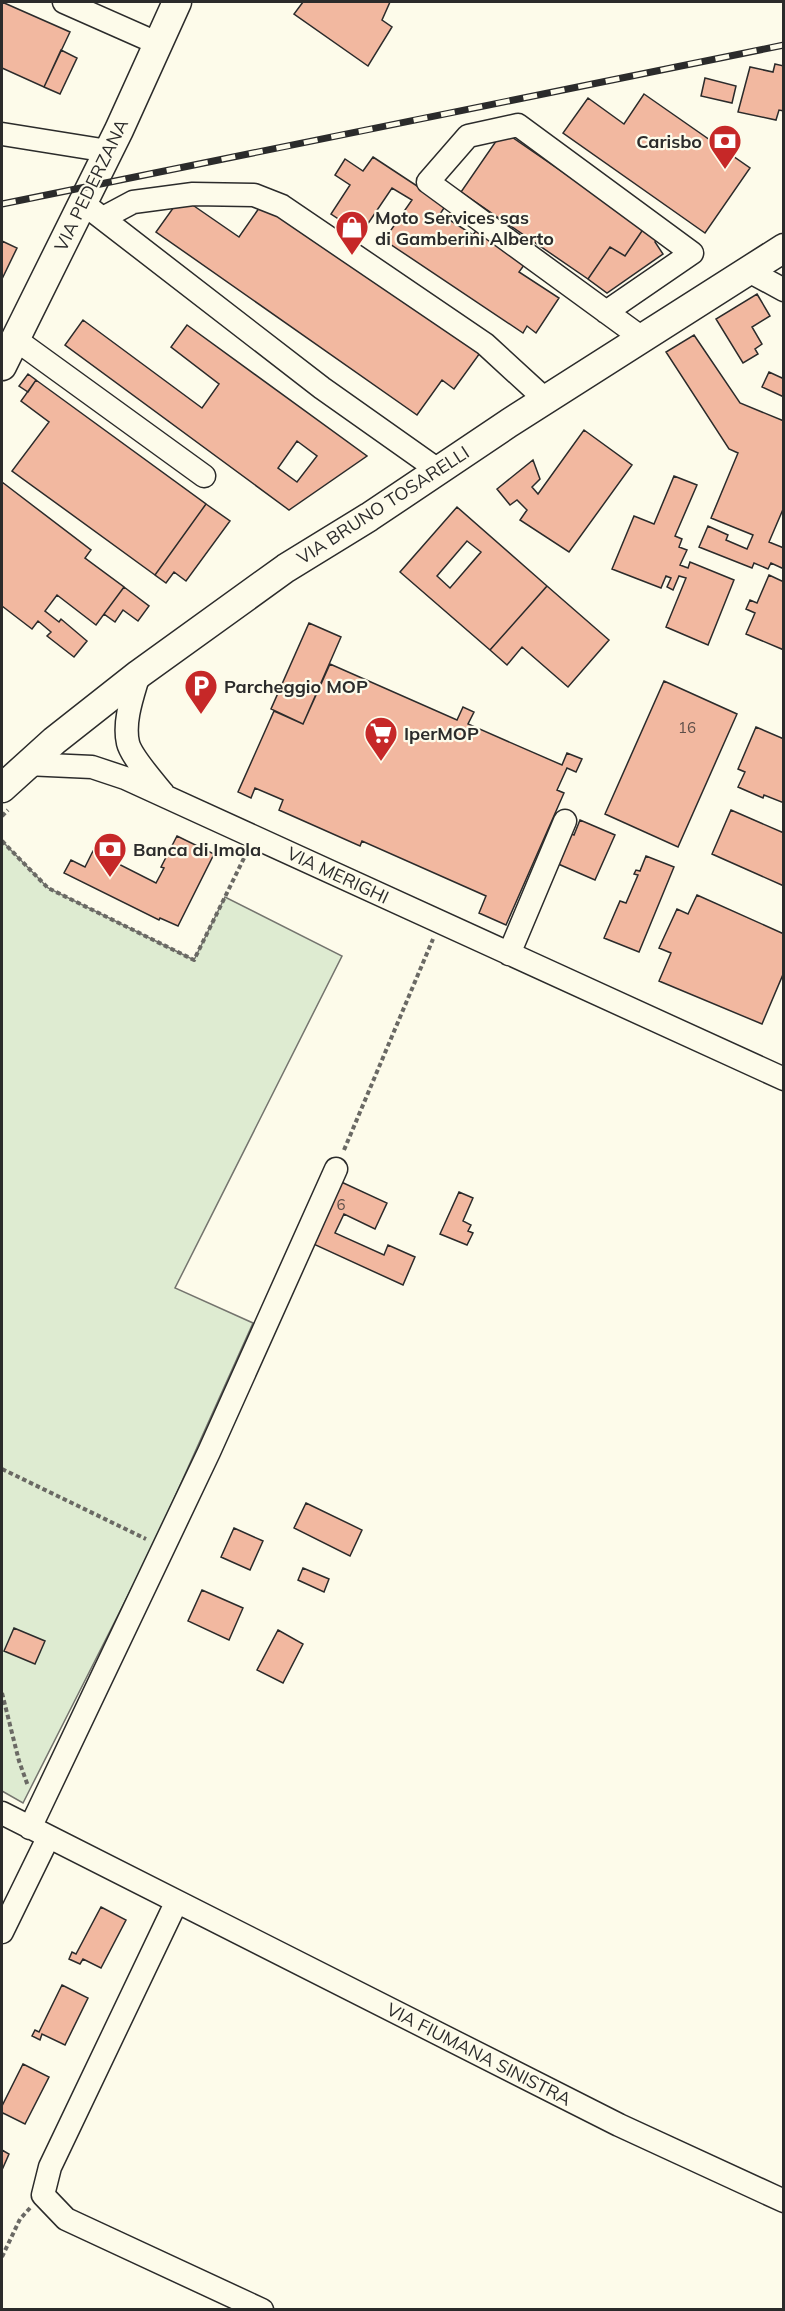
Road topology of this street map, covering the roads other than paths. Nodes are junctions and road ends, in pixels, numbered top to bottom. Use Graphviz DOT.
graph roads {
  1 [pos="64,2"];
  2 [pos="177,2"];
  3 [pos="159,44"];
  4 [pos="2,134"];
  5 [pos="108,151"];
  6 [pos="93,211"];
  7 [pos="783,248"];
  8 [pos="747,270"];
  9 [pos="783,290"];
  10 [pos="606,312"];
  11 [pos="642,338"];
  12 [pos="6,355"];
  13 [pos="546,400"];
  14 [pos="438,470"];
  15 [pos="204,476"];
  16 [pos="139,674"];
  17 [pos="26,764"];
  18 [pos="2,788"];
  19 [pos="166,797"];
  20 [pos="565,821"];
  21 [pos="509,954"];
  22 [pos="783,1079"];
  23 [pos="336,1169"];
  24 [pos="2,1814"];
  25 [pos="39,1825"];
  26 [pos="176,1902"];
  27 [pos="2,1932"];
  28 [pos="783,2201"];
  29 [pos="262,2310"];
  1 -- 3 [label="street"];
  2 -- 3 [label="main road, VIA PEDERZANA"];
  3 -- 5 [label="main road, VIA PEDERZANA"];
  4 -- 5 [label="street"];
  5 -- 6 [label="main road, VIA PEDERZANA"];
  6 -- 12 [label="main road, VIA PEDERZANA"];
  6 -- 13 [label="street"];
  6 -- 14 [label="street"];
  7 -- 8 [label="main road, VIA BRUNO TOSARELLI"];
  8 -- 9 [label="street"];
  8 -- 11 [label="main road, VIA BRUNO TOSARELLI"];
  10 -- 10 [label="street"];
  10 -- 11 [label="street"];
  11 -- 13 [label="main road, VIA BRUNO TOSARELLI"];
  12 -- 15 [label="street"];
  13 -- 14 [label="main road, VIA BRUNO TOSARELLI"];
  14 -- 16 [label="main road, VIA BRUNO TOSARELLI"];
  16 -- 17 [label="main road, VIA BRUNO TOSARELLI"];
  16 -- 19 [label="street, VIA MERIGHI"];
  17 -- 18 [label="main road, VIA BRUNO TOSARELLI"];
  17 -- 19 [label="street, VIA MERIGHI"];
  19 -- 21 [label="street, VIA MERIGHI"];
  20 -- 21 [label="street"];
  21 -- 22 [label="street, VIA MERIGHI"];
  23 -- 25 [label="street"];
  24 -- 25 [label="street, VIA FIUMANA SINISTRA"];
  25 -- 26 [label="street, VIA FIUMANA SINISTRA"];
  25 -- 27 [label="street"];
  26 -- 28 [label="street, VIA FIUMANA SINISTRA"];
  26 -- 29 [label="street"];
}
